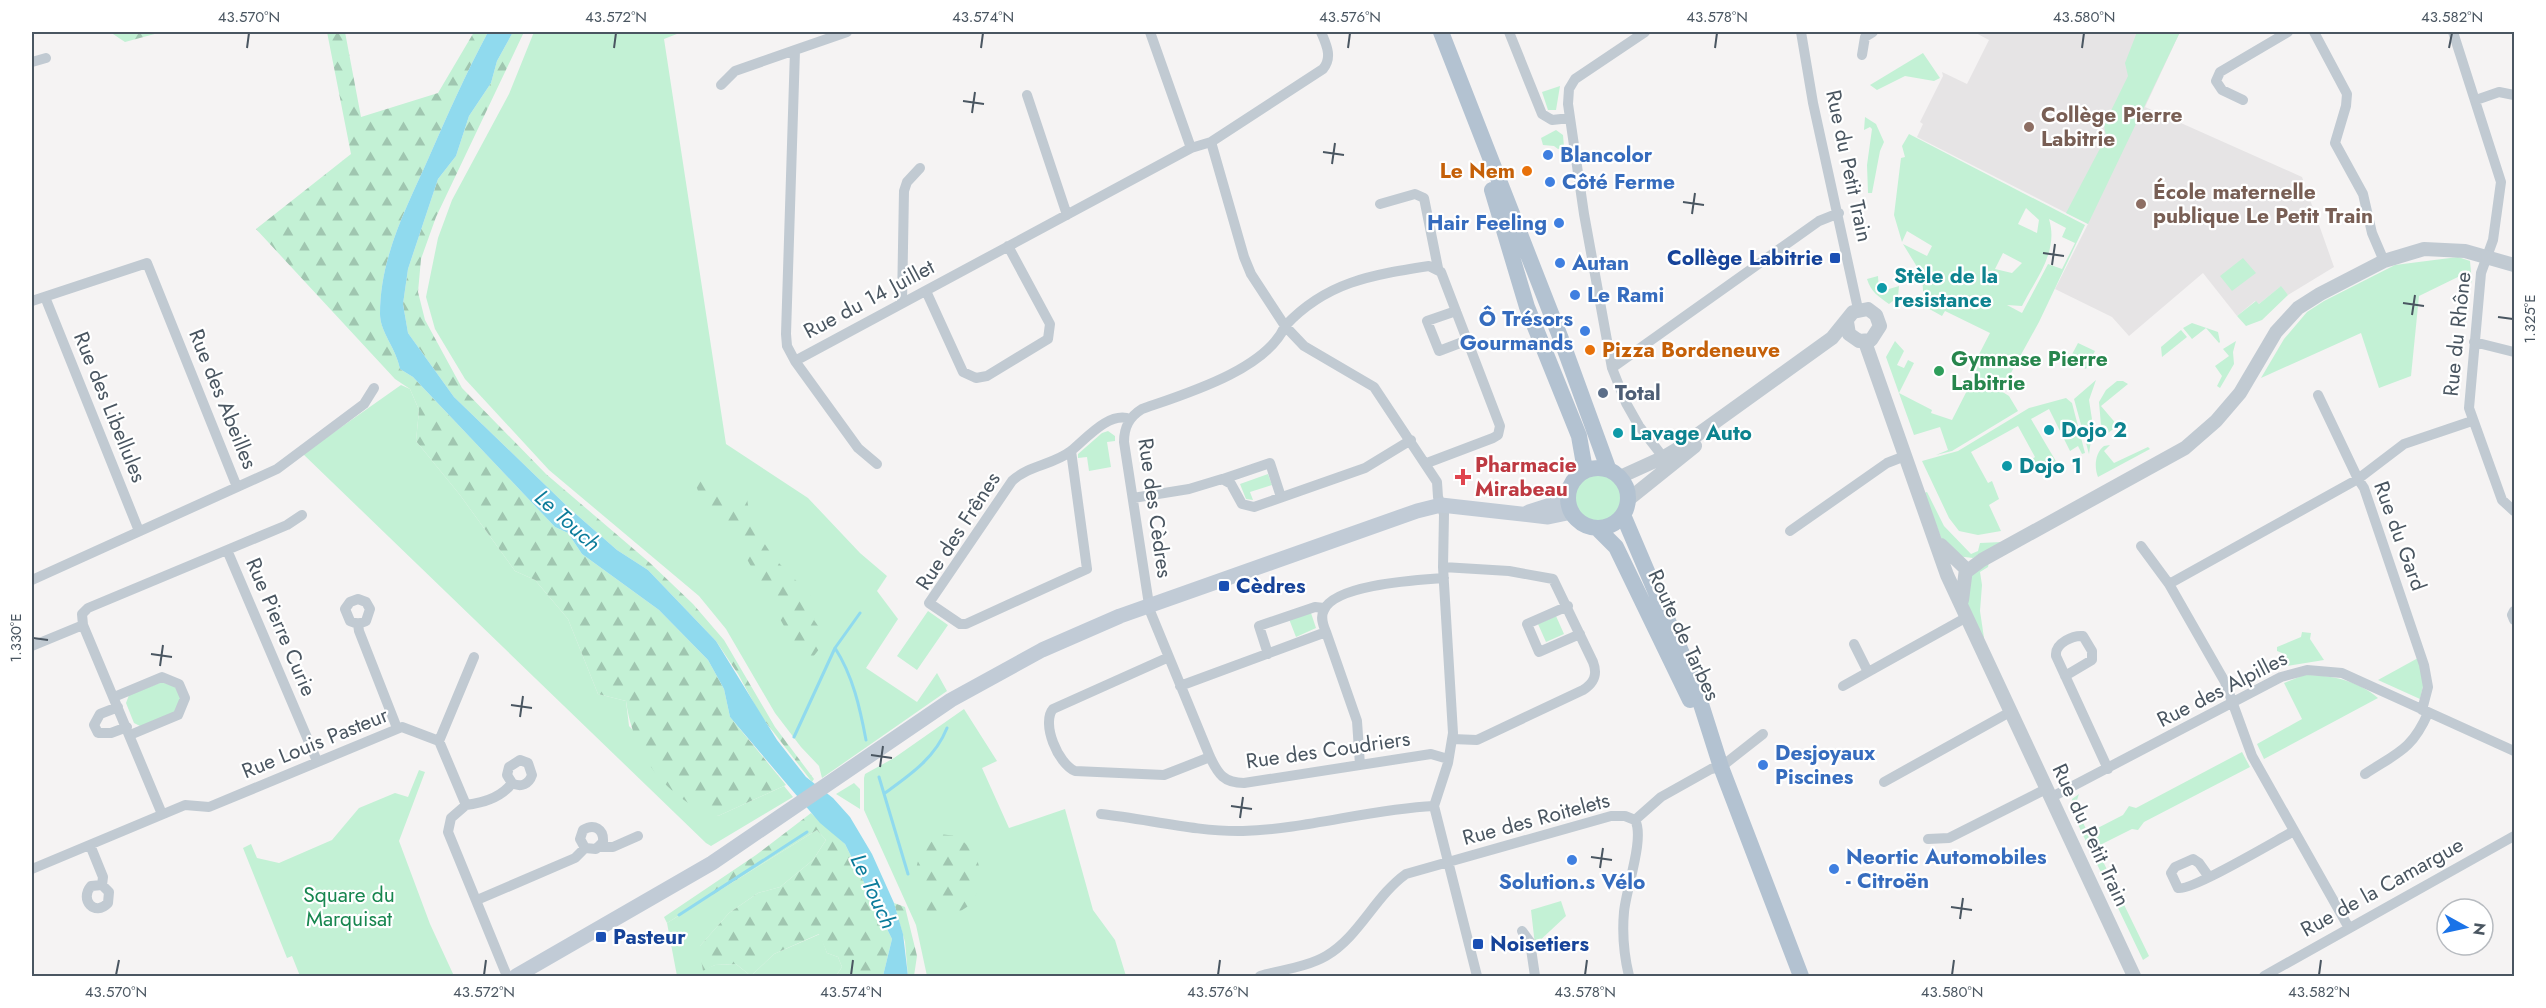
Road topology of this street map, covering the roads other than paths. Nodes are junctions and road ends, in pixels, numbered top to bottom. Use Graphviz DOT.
graph roads {
  1 [pos="847,32"];
  2 [pos="1150,32"];
  3 [pos="1322,32"];
  4 [pos="1441,32"];
  5 [pos="1509,32"];
  6 [pos="1645,32"];
  7 [pos="1801,32"];
  8 [pos="1873,32"];
  9 [pos="2288,32"];
  10 [pos="2314,32"];
  11 [pos="2453,32"];
  12 [pos="795,50"];
  13 [pos="1862,55"];
  14 [pos="46,58"];
  15 [pos="32,62"];
  16 [pos="721,85"];
  17 [pos="1027,95"];
  18 [pos="2514,95"];
  19 [pos="2243,100"];
  20 [pos="2476,100"];
  21 [pos="1570,118"];
  22 [pos="1212,142"];
  23 [pos="1483,142"];
  24 [pos="1191,148"];
  25 [pos="920,168"];
  26 [pos="1380,204"];
  27 [pos="1839,213"];
  28 [pos="1067,215"];
  29 [pos="1008,246"];
  30 [pos="2487,257"];
  31 [pos="2384,261"];
  32 [pos="2514,265"];
  33 [pos="1438,268"];
  34 [pos="926,291"];
  35 [pos="45,297"];
  36 [pos="32,301"];
  37 [pos="902,303"];
  38 [pos="1858,309"];
  39 [pos="1456,310"];
  40 [pos="1847,322"];
  41 [pos="1285,326"];
  42 [pos="1468,340"];
  43 [pos="1859,340"];
  44 [pos="2474,342"];
  45 [pos="2514,352"];
  46 [pos="795,361"];
  47 [pos="1612,368"];
  48 [pos="374,387"];
  49 [pos="2318,395"];
  50 [pos="1130,418"];
  51 [pos="2472,421"];
  52 [pos="1411,440"];
  53 [pos="1071,450"];
  54 [pos="1905,456"];
  55 [pos="1667,462"];
  56 [pos="1427,463"];
  57 [pos="877,464"];
  58 [pos="1585,470"];
  59 [pos="1614,473"];
  60 [pos="2358,479"];
  61 [pos="1220,480"];
  62 [pos="237,487"];
  63 [pos="1568,495"];
  64 [pos="1133,498"];
  65 [pos="1281,498"];
  66 [pos="1441,505"];
  67 [pos="1626,507"];
  68 [pos="2514,511"];
  69 [pos="1572,512"];
  70 [pos="1526,513"];
  71 [pos="302,515"];
  72 [pos="1598,528"];
  73 [pos="139,531"];
  74 [pos="1790,531"];
  75 [pos="2141,546"];
  76 [pos="227,550"];
  77 [pos="1958,571"];
  78 [pos="1443,572"];
  79 [pos="32,579"];
  80 [pos="2169,584"];
  81 [pos="1149,605"];
  82 [pos="1568,606"];
  83 [pos="1324,608"];
  84 [pos="1965,611"];
  85 [pos="2514,611"];
  86 [pos="2514,620"];
  87 [pos="358,624"];
  88 [pos="82,625"];
  89 [pos="1326,632"];
  90 [pos="1580,634"];
  91 [pos="1854,644"];
  92 [pos="32,646"];
  93 [pos="1268,654"];
  94 [pos="474,657"];
  95 [pos="1168,657"];
  96 [pos="1868,672"];
  97 [pos="2065,676"];
  98 [pos="1180,686"];
  99 [pos="1844,686"];
  100 [pos="116,702"];
  101 [pos="2233,703"];
  102 [pos="2010,712"];
  103 [pos="2425,712"];
  104 [pos="397,728"];
  105 [pos="129,731"];
  106 [pos="1763,734"];
  107 [pos="439,741"];
  108 [pos="1450,749"];
  109 [pos="2514,750"];
  110 [pos="1210,757"];
  111 [pos="317,761"];
  112 [pos="1360,765"];
  113 [pos="1720,766"];
  114 [pos="2108,769"];
  115 [pos="2365,774"];
  116 [pos="1884,782"];
  117 [pos="512,783"];
  118 [pos="2048,793"];
  119 [pos="466,805"];
  120 [pos="1434,806"];
  121 [pos="162,814"];
  122 [pos="1101,814"];
  123 [pos="1635,820"];
  124 [pos="2294,831"];
  125 [pos="638,836"];
  126 [pos="2514,836"];
  127 [pos="1928,839"];
  128 [pos="90,845"];
  129 [pos="600,847"];
  130 [pos="585,848"];
  131 [pos="1447,862"];
  132 [pos="32,869"];
  133 [pos="2209,877"];
  134 [pos="102,885"];
  135 [pos="477,900"];
  136 [pos="2349,928"];
  137 [pos="1522,931"];
  138 [pos="2268,975"];
  139 [pos="507,976"];
  140 [pos="516,976"];
  141 [pos="1260,976"];
  142 [pos="1477,976"];
  143 [pos="1535,976"];
  144 [pos="1629,976"];
  145 [pos="1801,976"];
  146 [pos="2134,976"];
  1 -- 12 [label="street"];
  2 -- 24 [label="street"];
  3 -- 22 [label="street"];
  4 -- 23 [label="main road, Route de Tarbes"];
  5 -- 21 [label="street"];
  6 -- 21 [label="street"];
  7 -- 27 [label="street, Rue du Petit Train"];
  8 -- 13 [label="street"];
  9 -- 19 [label="street"];
  10 -- 31 [label="street"];
  11 -- 20 [label="street, Rue du Rhône"];
  12 -- 16 [label="street"];
  12 -- 46 [label="street, Rue du 14 Juillet"];
  14 -- 15 [label="street"];
  17 -- 28 [label="street"];
  18 -- 20 [label="street"];
  20 -- 30 [label="street, Rue du Rhône"];
  21 -- 47 [label="street"];
  22 -- 24 [label="street, Rue du 14 Juillet"];
  22 -- 41 [label="street"];
  23 -- 58 [label="main road, Route de Tarbes"];
  23 -- 59 [label="main road, Route de Tarbes"];
  24 -- 28 [label="street, Rue du 14 Juillet"];
  25 -- 37 [label="street"];
  26 -- 33 [label="street"];
  27 -- 38 [label="street, Rue du Petit Train"];
  27 -- 47 [label="street"];
  28 -- 29 [label="street, Rue du 14 Juillet"];
  29 -- 34 [label="street, Rue du 14 Juillet"];
  29 -- 34 [label="street"];
  30 -- 31 [label="street"];
  30 -- 32 [label="street"];
  30 -- 44 [label="street, Rue du Rhône"];
  31 -- 77 [label="street"];
  33 -- 39 [label="street"];
  33 -- 41 [label="street, Rue des Cèdres"];
  34 -- 37 [label="street, Rue du 14 Juillet"];
  35 -- 36 [label="street, Rue des Abeilles"];
  35 -- 62 [label="street, Rue des Abeilles"];
  35 -- 73 [label="street, Rue des Libellules"];
  37 -- 46 [label="street, Rue du 14 Juillet"];
  38 -- 40 [label="street"];
  38 -- 43 [label="street"];
  39 -- 42 [label="street"];
  39 -- 42 [label="street"];
  40 -- 43 [label="street"];
  40 -- 55 [label="street"];
  41 -- 50 [label="street, Rue des Cèdres"];
  41 -- 52 [label="street"];
  42 -- 56 [label="street"];
  43 -- 54 [label="street, Rue du Petit Train"];
  43 -- 55 [label="street"];
  44 -- 45 [label="street"];
  44 -- 51 [label="street, Rue du Rhône"];
  46 -- 57 [label="street"];
  47 -- 55 [label="street"];
  48 -- 62 [label="street"];
  49 -- 60 [label="street"];
  50 -- 53 [label="street"];
  50 -- 64 [label="street, Rue des Cèdres"];
  51 -- 60 [label="street"];
  51 -- 68 [label="street, Rue du Rhône"];
  52 -- 56 [label="street"];
  52 -- 65 [label="street"];
  53 -- 53 [label="street, Rue des Frênes"];
  54 -- 74 [label="street"];
  54 -- 77 [label="street, Rue du Petit Train"];
  55 -- 59 [label="street"];
  55 -- 67 [label="street"];
  56 -- 66 [label="street"];
  58 -- 59 [label="main road"];
  58 -- 63 [label="main road"];
  59 -- 67 [label="main road, Route de Tarbes"];
  60 -- 80 [label="street, Rue du Gard"];
  60 -- 103 [label="street, Rue du Gard"];
  61 -- 64 [label="street"];
  61 -- 65 [label="street"];
  61 -- 65 [label="street"];
  62 -- 73 [label="street, Rue des Abeilles"];
  63 -- 69 [label="main road"];
  63 -- 70 [label="main road"];
  64 -- 81 [label="street, Rue des Cèdres"];
  66 -- 70 [label="main road"];
  66 -- 78 [label="street"];
  66 -- 81 [label="main road"];
  67 -- 72 [label="main road"];
  67 -- 113 [label="main road, Route de Tarbes"];
  69 -- 70 [label="main road"];
  69 -- 72 [label="main road, Route de Tarbes"];
  71 -- 76 [label="street"];
  72 -- 113 [label="main road, Route de Tarbes"];
  73 -- 79 [label="street, Rue des Abeilles"];
  75 -- 80 [label="street"];
  76 -- 88 [label="street, Rue Pierre Curie"];
  76 -- 111 [label="street, Rue Pierre Curie"];
  77 -- 84 [label="street, Rue du Petit Train"];
  78 -- 82 [label="street"];
  78 -- 83 [label="street"];
  78 -- 108 [label="street"];
  80 -- 101 [label="street"];
  81 -- 95 [label="street, Rue des Coudriers"];
  81 -- 140 [label="main road"];
  82 -- 90 [label="street"];
  82 -- 90 [label="street"];
  83 -- 89 [label="street"];
  83 -- 93 [label="street"];
  84 -- 96 [label="street"];
  84 -- 102 [label="street, Rue du Petit Train"];
  85 -- 86 [label="street"];
  87 -- 104 [label="street"];
  88 -- 92 [label="street"];
  88 -- 100 [label="street"];
  89 -- 93 [label="street"];
  89 -- 112 [label="street"];
  90 -- 108 [label="street, Rue des Coudriers"];
  91 -- 96 [label="street"];
  93 -- 98 [label="street"];
  94 -- 107 [label="street"];
  95 -- 98 [label="street, Rue des Coudriers"];
  95 -- 110 [label="street"];
  96 -- 99 [label="street"];
  97 -- 114 [label="street"];
  98 -- 110 [label="street, Rue des Coudriers"];
  100 -- 105 [label="street"];
  100 -- 105 [label="street"];
  100 -- 105 [label="street"];
  101 -- 103 [label="street, Rue des Alpilles"];
  101 -- 114 [label="street, Rue des Alpilles"];
  101 -- 124 [label="street"];
  102 -- 116 [label="street"];
  102 -- 118 [label="street, Rue du Petit Train"];
  103 -- 109 [label="street, Rue des Alpilles"];
  103 -- 115 [label="street, Rue du Gard"];
  104 -- 107 [label="street, Rue Louis Pasteur"];
  104 -- 111 [label="street, Rue Louis Pasteur"];
  105 -- 121 [label="street"];
  106 -- 113 [label="street"];
  107 -- 119 [label="street"];
  108 -- 112 [label="street, Rue des Coudriers"];
  108 -- 120 [label="street"];
  110 -- 112 [label="street, Rue des Coudriers"];
  111 -- 121 [label="street, Rue Louis Pasteur"];
  113 -- 123 [label="street"];
  113 -- 145 [label="main road, Route de Tarbes"];
  114 -- 118 [label="street, Rue des Alpilles"];
  117 -- 119 [label="street"];
  118 -- 127 [label="street, Rue des Alpilles"];
  118 -- 146 [label="street, Rue du Petit Train"];
  119 -- 135 [label="street"];
  120 -- 122 [label="street"];
  120 -- 131 [label="street"];
  121 -- 128 [label="street, Rue Louis Pasteur"];
  123 -- 131 [label="street, Rue des Roitelets"];
  123 -- 144 [label="street"];
  124 -- 133 [label="street"];
  124 -- 136 [label="street"];
  125 -- 129 [label="street"];
  126 -- 136 [label="street, Rue de la Camargue"];
  128 -- 132 [label="street, Rue Louis Pasteur"];
  128 -- 134 [label="street"];
  129 -- 130 [label="street"];
  129 -- 130 [label="street"];
  130 -- 135 [label="street"];
  131 -- 141 [label="street, Rue des Roitelets"];
  131 -- 142 [label="street"];
  135 -- 139 [label="street"];
  136 -- 138 [label="street, Rue de la Camargue"];
  137 -- 143 [label="street"];
}
